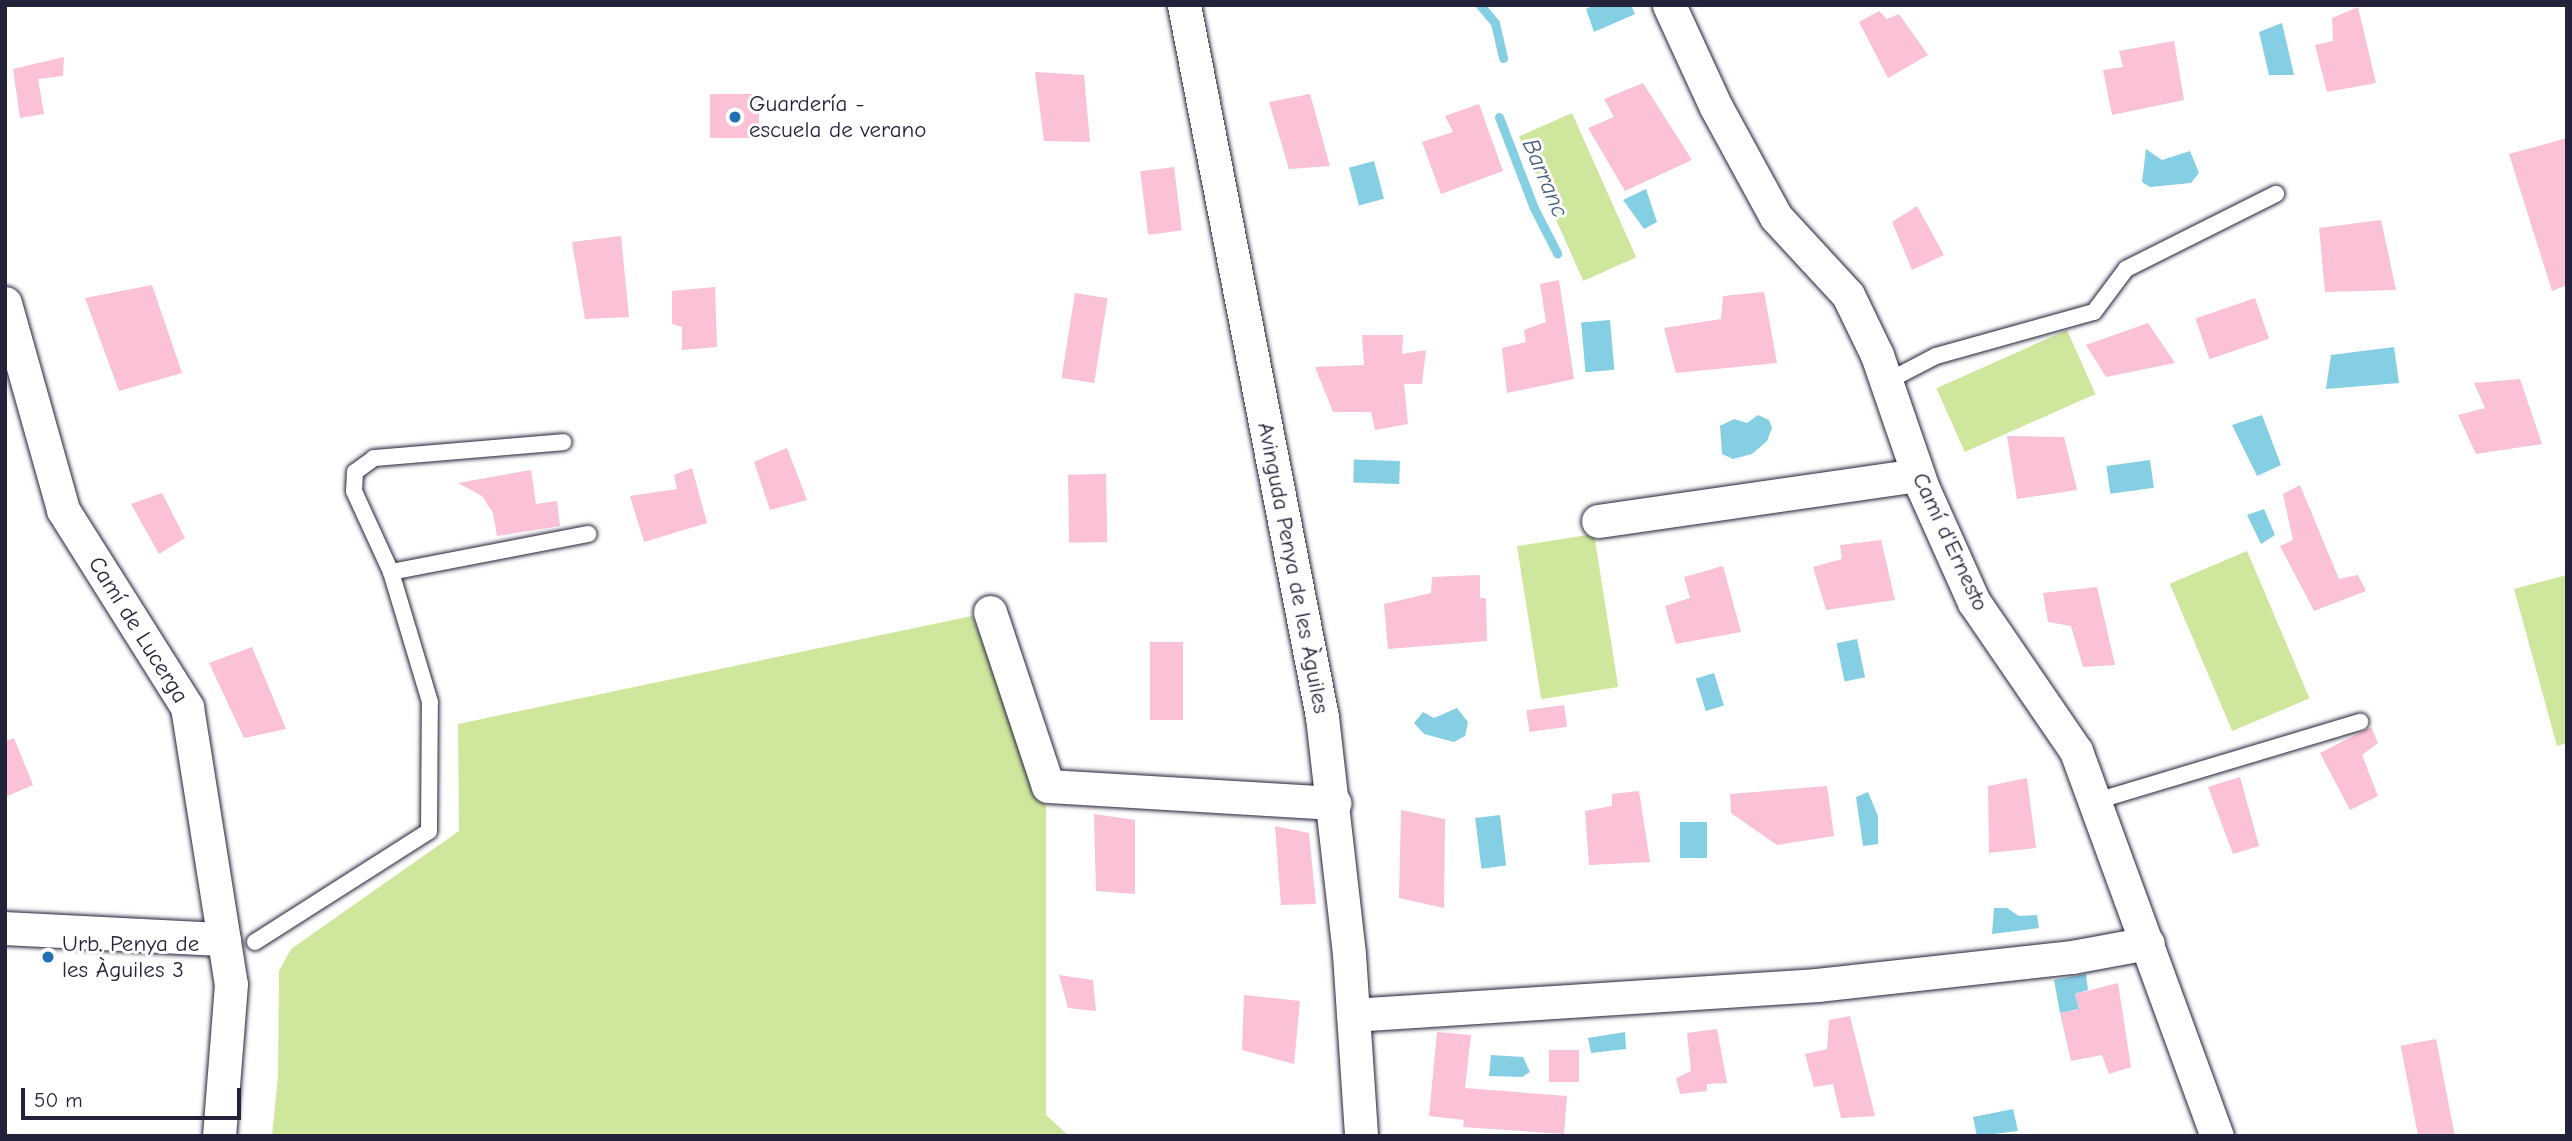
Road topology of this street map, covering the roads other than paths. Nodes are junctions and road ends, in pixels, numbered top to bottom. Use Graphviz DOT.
graph roads {
  1 [pos="1184,5"];
  2 [pos="1668,5"];
  3 [pos="2276,194"];
  4 [pos="5,303"];
  5 [pos="13,364"];
  6 [pos="1886,382"];
  7 [pos="563,442"];
  8 [pos="1918,475"];
  9 [pos="1598,521"];
  10 [pos="588,534"];
  11 [pos="391,572"];
  12 [pos="990,612"];
  13 [pos="2360,722"];
  14 [pos="2096,801"];
  15 [pos="1334,803"];
  16 [pos="5,928"];
  17 [pos="239,940"];
  18 [pos="2148,943"];
  19 [pos="1353,1016"];
  20 [pos="219,1136"];
  21 [pos="1361,1136"];
  22 [pos="2217,1136"];
  1 -- 15 [label="street, Avinguda Penya de les Àguiles"];
  2 -- 6 [label="street, Camí d'Ernesto"];
  3 -- 6 [label="lane"];
  4 -- 5 [label="street, Camí de Lucerga"];
  5 -- 17 [label="street, Camí de Lucerga"];
  6 -- 8 [label="street, Camí d'Ernesto"];
  7 -- 11 [label="lane"];
  8 -- 9 [label="street"];
  8 -- 14 [label="street, Camí d'Ernesto"];
  10 -- 11 [label="lane"];
  11 -- 17 [label="lane"];
  12 -- 15 [label="street"];
  13 -- 14 [label="lane"];
  14 -- 18 [label="street, Camí d'Ernesto"];
  15 -- 19 [label="street, Avinguda Penya de les Àguiles"];
  16 -- 17 [label="street"];
  17 -- 20 [label="street, Camí de Lucerga"];
  18 -- 19 [label="street"];
  18 -- 22 [label="street, Camí d'Ernesto"];
  19 -- 21 [label="street, Avinguda Penya de les Àguiles"];
}
